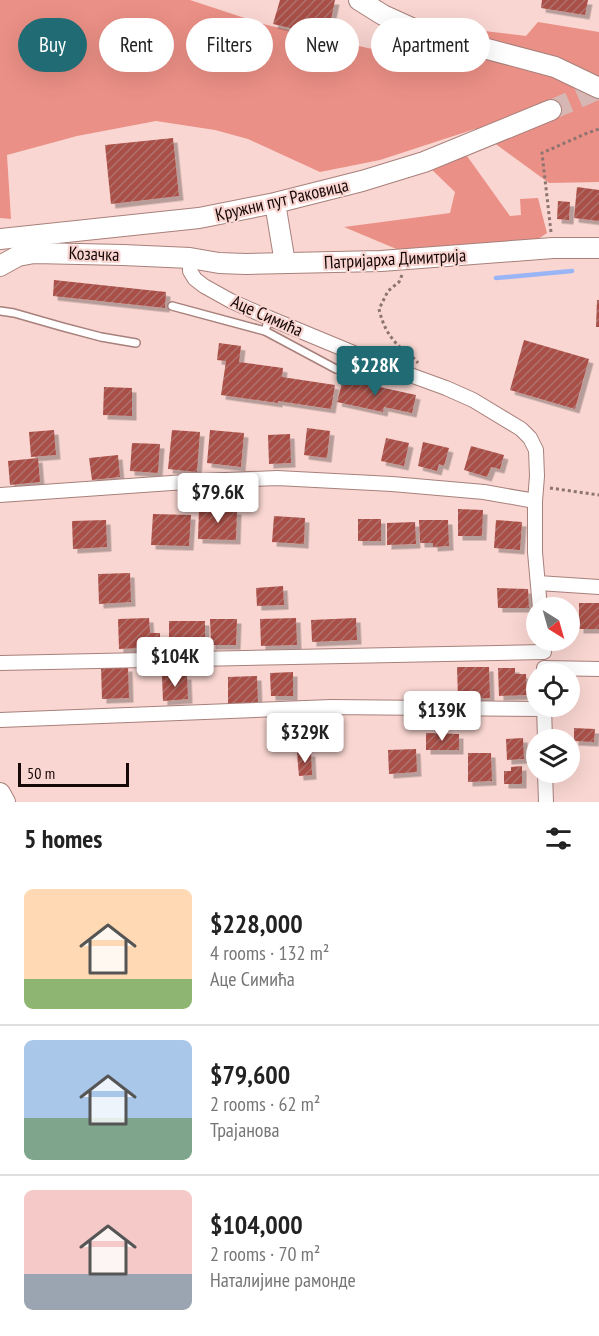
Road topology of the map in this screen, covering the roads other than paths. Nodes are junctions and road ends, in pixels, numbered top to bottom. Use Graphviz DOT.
graph roads {
  1 [pos="359,0"];
  2 [pos="599,88"];
  3 [pos="551,110"];
  4 [pos="275,203"];
  5 [pos="0,239"];
  6 [pos="599,248"];
  7 [pos="190,258"];
  8 [pos="285,263"];
  9 [pos="0,266"];
  10 [pos="172,306"];
  11 [pos="0,311"];
  12 [pos="267,324"];
  13 [pos="136,343"];
  14 [pos="336,369"];
  15 [pos="0,495"];
  16 [pos="535,501"];
  17 [pos="538,583"];
  18 [pos="599,588"];
  19 [pos="539,597"];
  20 [pos="526,647"];
  21 [pos="0,663"];
  22 [pos="599,669"];
  23 [pos="580,670"];
  24 [pos="526,708"];
  25 [pos="0,720"];
  26 [pos="545,783"];
  27 [pos="0,793"];
  28 [pos="5,802"];
  29 [pos="546,802"];
  1 -- 2 [label="main road"];
  3 -- 4 [label="main road, Кружни пут Раковица"];
  4 -- 5 [label="main road, Кружни пут Раковица"];
  4 -- 8 [label="main road"];
  6 -- 8 [label="main road, Патријарха Димитрија"];
  7 -- 8 [label="main road, Патријарха Димитрија"];
  7 -- 9 [label="main road, Козачка"];
  7 -- 12 [label="street, Аце Симића"];
  10 -- 12 [label="lane"];
  11 -- 13 [label="lane"];
  12 -- 14 [label="lane"];
  12 -- 16 [label="street, Аце Симића"];
  15 -- 16 [label="street"];
  16 -- 17 [label="street, Аце Симића"];
  17 -- 18 [label="street"];
  17 -- 19 [label="street, Аце Симића"];
  20 -- 21 [label="street"];
  22 -- 23 [label="street"];
  24 -- 25 [label="street"];
  26 -- 29 [label="street"];
  27 -- 28 [label="main road"];
}
